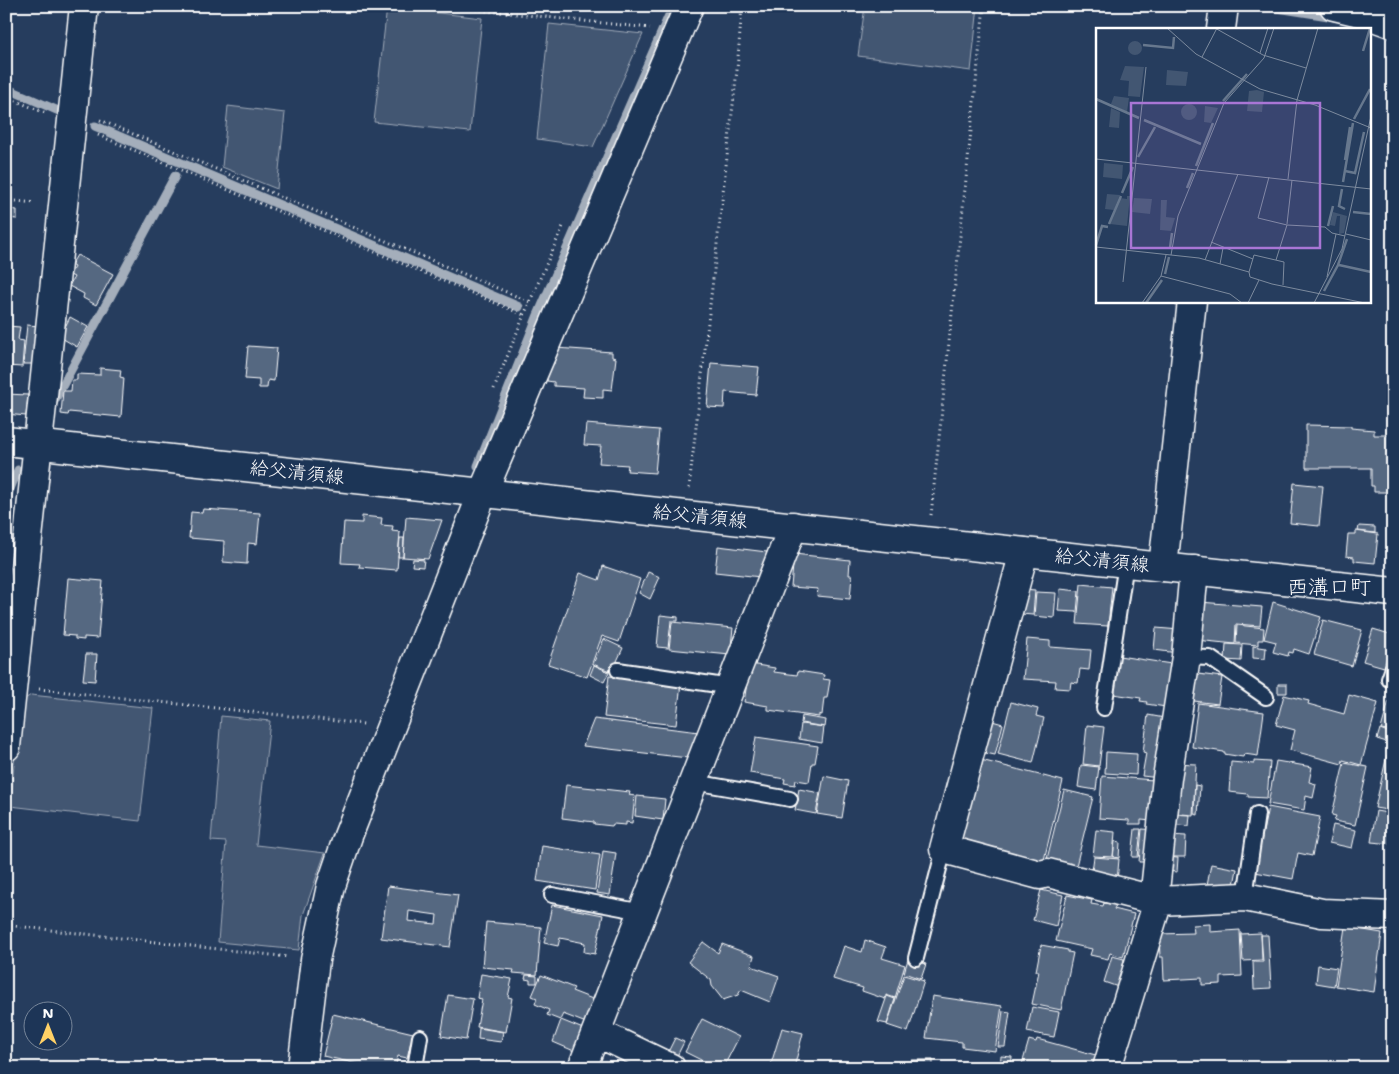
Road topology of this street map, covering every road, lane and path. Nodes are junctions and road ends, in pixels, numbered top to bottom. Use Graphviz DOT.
graph roads {
  1 [pos="84,6"];
  2 [pos="442,6"];
  3 [pos="690,6"];
  4 [pos="742,6"];
  5 [pos="984,6"];
  6 [pos="1224,6"];
  7 [pos="1334,6"];
  8 [pos="1393,24"];
  9 [pos="1221,28"];
  10 [pos="653,29"];
  11 [pos="6,96"];
  12 [pos="73,117"];
  13 [pos="530,302"];
  14 [pos="1192,302"];
  15 [pos="524,315"];
  16 [pos="6,441"];
  17 [pos="39,444"];
  18 [pos="483,492"];
  19 [pos="685,515"];
  20 [pos="793,526"];
  21 [pos="928,541"];
  22 [pos="1024,552"];
  23 [pos="1126,563"];
  24 [pos="1164,567"];
  25 [pos="1194,570"];
  26 [pos="1393,592"];
  27 [pos="1186,657"];
  28 [pos="618,670"];
  29 [pos="13,686"];
  30 [pos="731,686"];
  31 [pos="1266,697"];
  32 [pos="1104,708"];
  33 [pos="388,732"];
  34 [pos="6,747"];
  35 [pos="694,782"];
  36 [pos="790,799"];
  37 [pos="1257,814"];
  38 [pos="944,849"];
  39 [pos="552,896"];
  40 [pos="1245,897"];
  41 [pos="1156,900"];
  42 [pos="643,912"];
  43 [pos="1393,916"];
  44 [pos="6,925"];
  45 [pos="916,958"];
  46 [pos="315,960"];
  47 [pos="596,1032"];
  48 [pos="420,1037"];
  49 [pos="302,1068"];
  50 [pos="415,1068"];
  51 [pos="582,1068"];
  52 [pos="671,1068"];
  53 [pos="1107,1068"];
  1 -- 12 [label="street"];
  2 -- 10 [label="path"];
  3 -- 18 [label="street"];
  4 -- 19 [label="path"];
  5 -- 21 [label="path"];
  6 -- 9 [label="street"];
  7 -- 8 [label="street"];
  11 -- 12 [label="path"];
  12 -- 13 [label="path"];
  12 -- 15 [label="path"];
  12 -- 17 [label="street"];
  14 -- 24 [label="street"];
  16 -- 17 [label="street, 給父清須線"];
  17 -- 18 [label="street, 給父清須線"];
  17 -- 29 [label="street"];
  18 -- 19 [label="street, 給父清須線"];
  18 -- 33 [label="street"];
  19 -- 20 [label="street, 給父清須線"];
  20 -- 21 [label="street, 給父清須線"];
  20 -- 30 [label="street"];
  21 -- 22 [label="street, 給父清須線"];
  22 -- 23 [label="street, 給父清須線"];
  22 -- 38 [label="street"];
  23 -- 24 [label="street, 給父清須線"];
  23 -- 32 [label="lane"];
  24 -- 25 [label="street, 給父清須線"];
  25 -- 26 [label="street, 給父清須線"];
  25 -- 27 [label="street"];
  27 -- 31 [label="lane"];
  27 -- 41 [label="street"];
  28 -- 30 [label="lane"];
  29 -- 33 [label="path"];
  29 -- 34 [label="street"];
  30 -- 35 [label="street"];
  33 -- 46 [label="street"];
  35 -- 36 [label="lane"];
  35 -- 42 [label="street"];
  37 -- 40 [label="lane"];
  38 -- 41 [label="street"];
  38 -- 45 [label="lane"];
  39 -- 42 [label="lane"];
  40 -- 41 [label="street"];
  40 -- 43 [label="street"];
  41 -- 53 [label="street"];
  42 -- 47 [label="street"];
  44 -- 46 [label="path"];
  46 -- 49 [label="street"];
  47 -- 51 [label="street"];
  47 -- 52 [label="street"];
  48 -- 50 [label="lane"];
}
